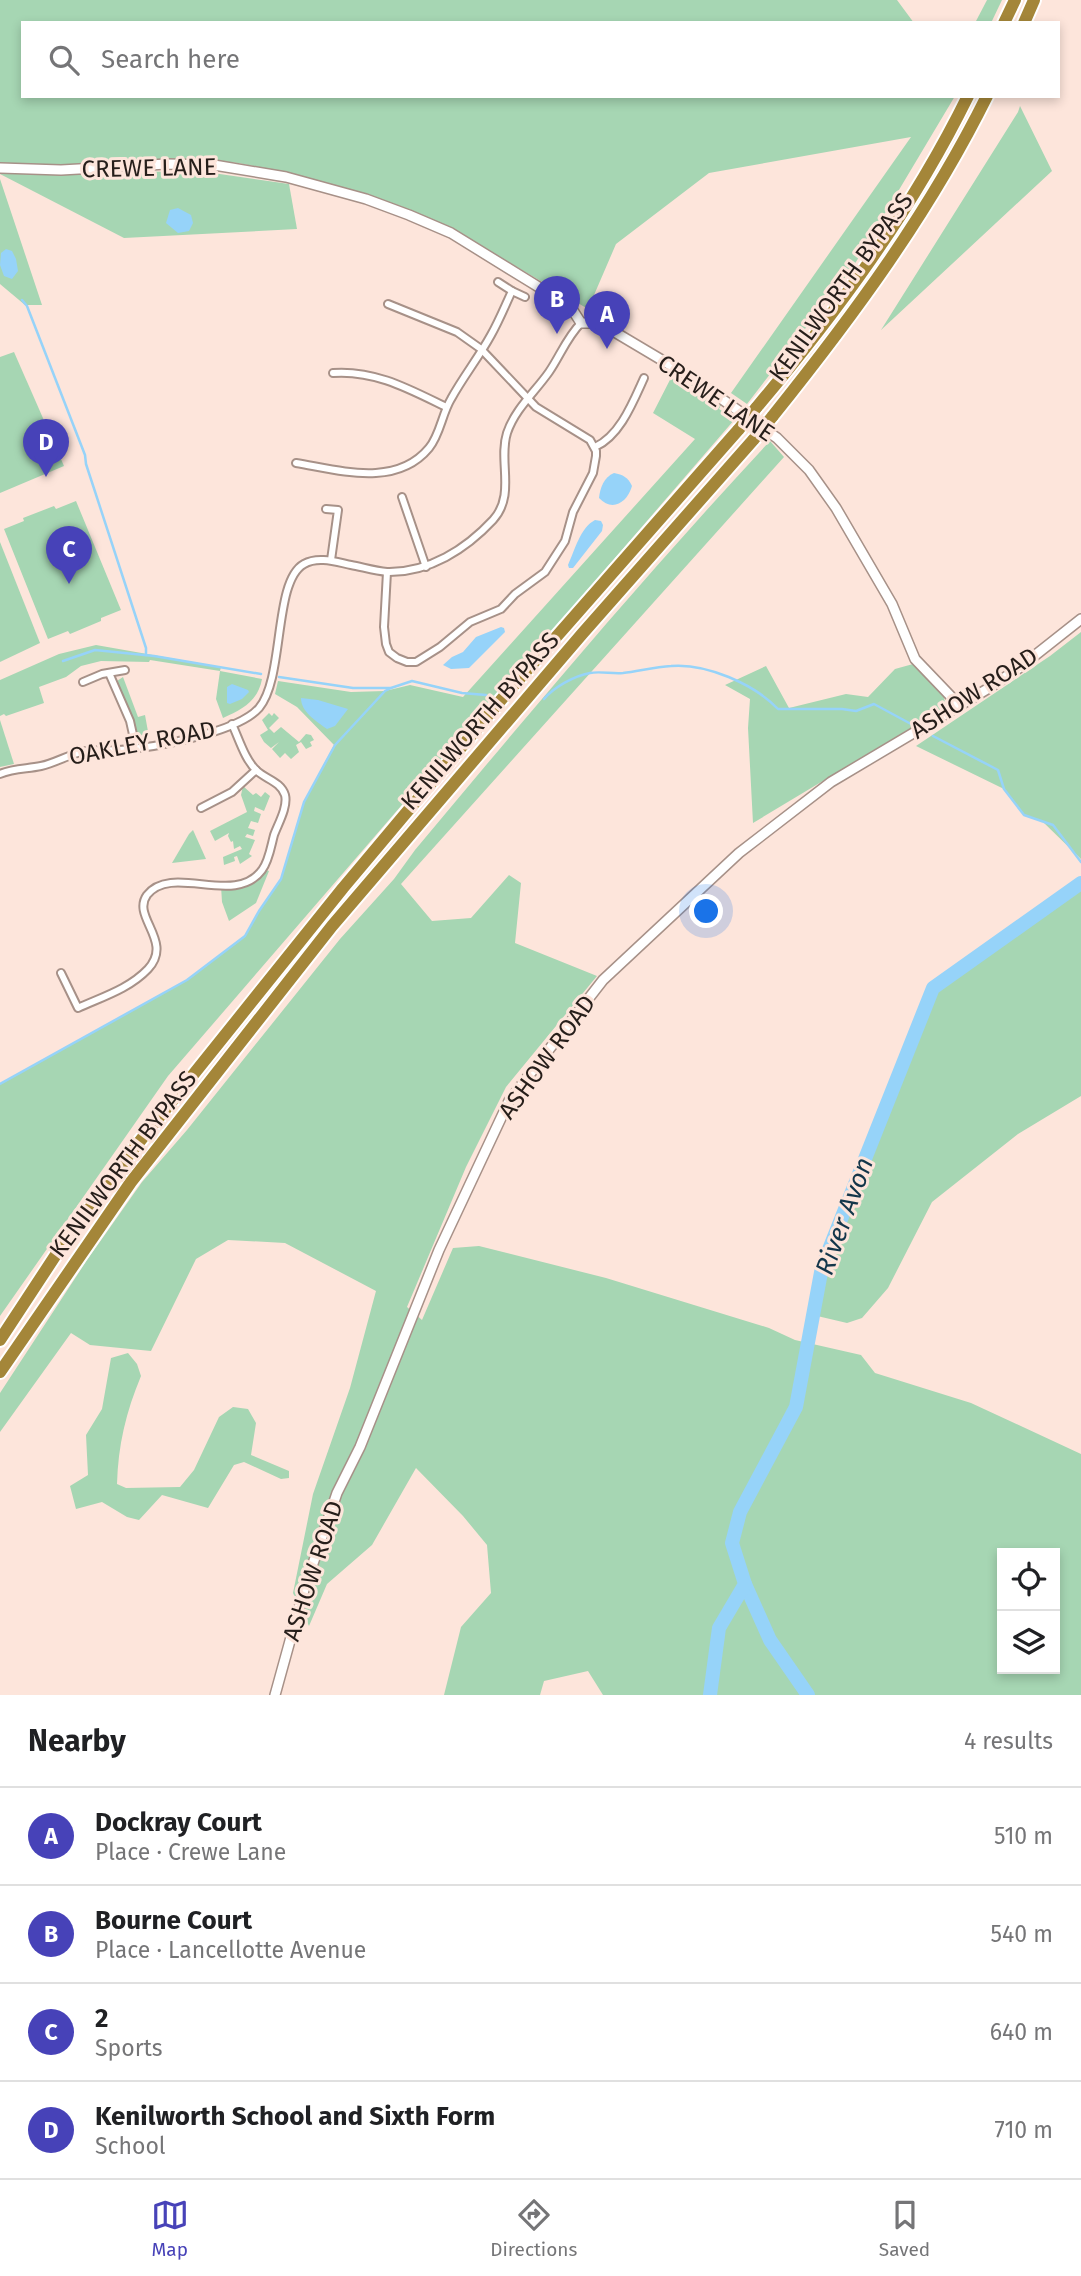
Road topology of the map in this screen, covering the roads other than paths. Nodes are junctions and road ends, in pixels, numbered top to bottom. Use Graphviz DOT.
graph roads {
  1 [pos="1015,0"];
  2 [pos="1034,0"];
  3 [pos="1006,19"];
  4 [pos="1025,21"];
  5 [pos="967,98"];
  6 [pos="986,98"];
  7 [pos="0,168"];
  8 [pos="498,282"];
  9 [pos="512,291"];
  10 [pos="525,297"];
  11 [pos="388,303"];
  12 [pos="581,323"];
  13 [pos="481,349"];
  14 [pos="333,373"];
  15 [pos="644,378"];
  16 [pos="528,397"];
  17 [pos="446,407"];
  18 [pos="595,447"];
  19 [pos="296,463"];
  20 [pos="402,497"];
  21 [pos="326,509"];
  22 [pos="331,560"];
  23 [pos="426,566"];
  24 [pos="387,572"];
  25 [pos="1081,619"];
  26 [pos="125,670"];
  27 [pos="109,673"];
  28 [pos="83,682"];
  29 [pos="961,705"];
  30 [pos="232,724"];
  31 [pos="136,748"];
  32 [pos="256,770"];
  33 [pos="0,774"];
  34 [pos="201,808"];
  35 [pos="61,973"];
  36 [pos="0,1339"];
  37 [pos="0,1372"];
  38 [pos="275,1695"];
  1 -- 3 [label="highway"];
  2 -- 4 [label="highway"];
  5 -- 36 [label="highway, KENILWORTH BYPASS, bridge"];
  6 -- 37 [label="highway, KENILWORTH BYPASS, bridge"];
  7 -- 12 [label="main road, CREWE LANE"];
  8 -- 9 [label="street"];
  9 -- 10 [label="street"];
  9 -- 13 [label="street"];
  11 -- 13 [label="street"];
  12 -- 16 [label="street"];
  12 -- 29 [label="main road, CREWE LANE"];
  13 -- 16 [label="street"];
  13 -- 17 [label="street"];
  14 -- 17 [label="street"];
  15 -- 18 [label="street"];
  16 -- 18 [label="street"];
  16 -- 23 [label="street"];
  17 -- 19 [label="street"];
  18 -- 24 [label="street"];
  20 -- 23 [label="street"];
  21 -- 22 [label="street"];
  22 -- 24 [label="street"];
  22 -- 30 [label="street, OAKLEY ROAD"];
  23 -- 24 [label="street"];
  25 -- 29 [label="main road, ASHOW ROAD"];
  26 -- 27 [label="street"];
  27 -- 28 [label="street"];
  27 -- 31 [label="street"];
  29 -- 38 [label="main road, ASHOW ROAD"];
  30 -- 31 [label="street, OAKLEY ROAD"];
  30 -- 32 [label="street"];
  31 -- 33 [label="street, OAKLEY ROAD"];
  32 -- 34 [label="street"];
  32 -- 35 [label="street"];
}
